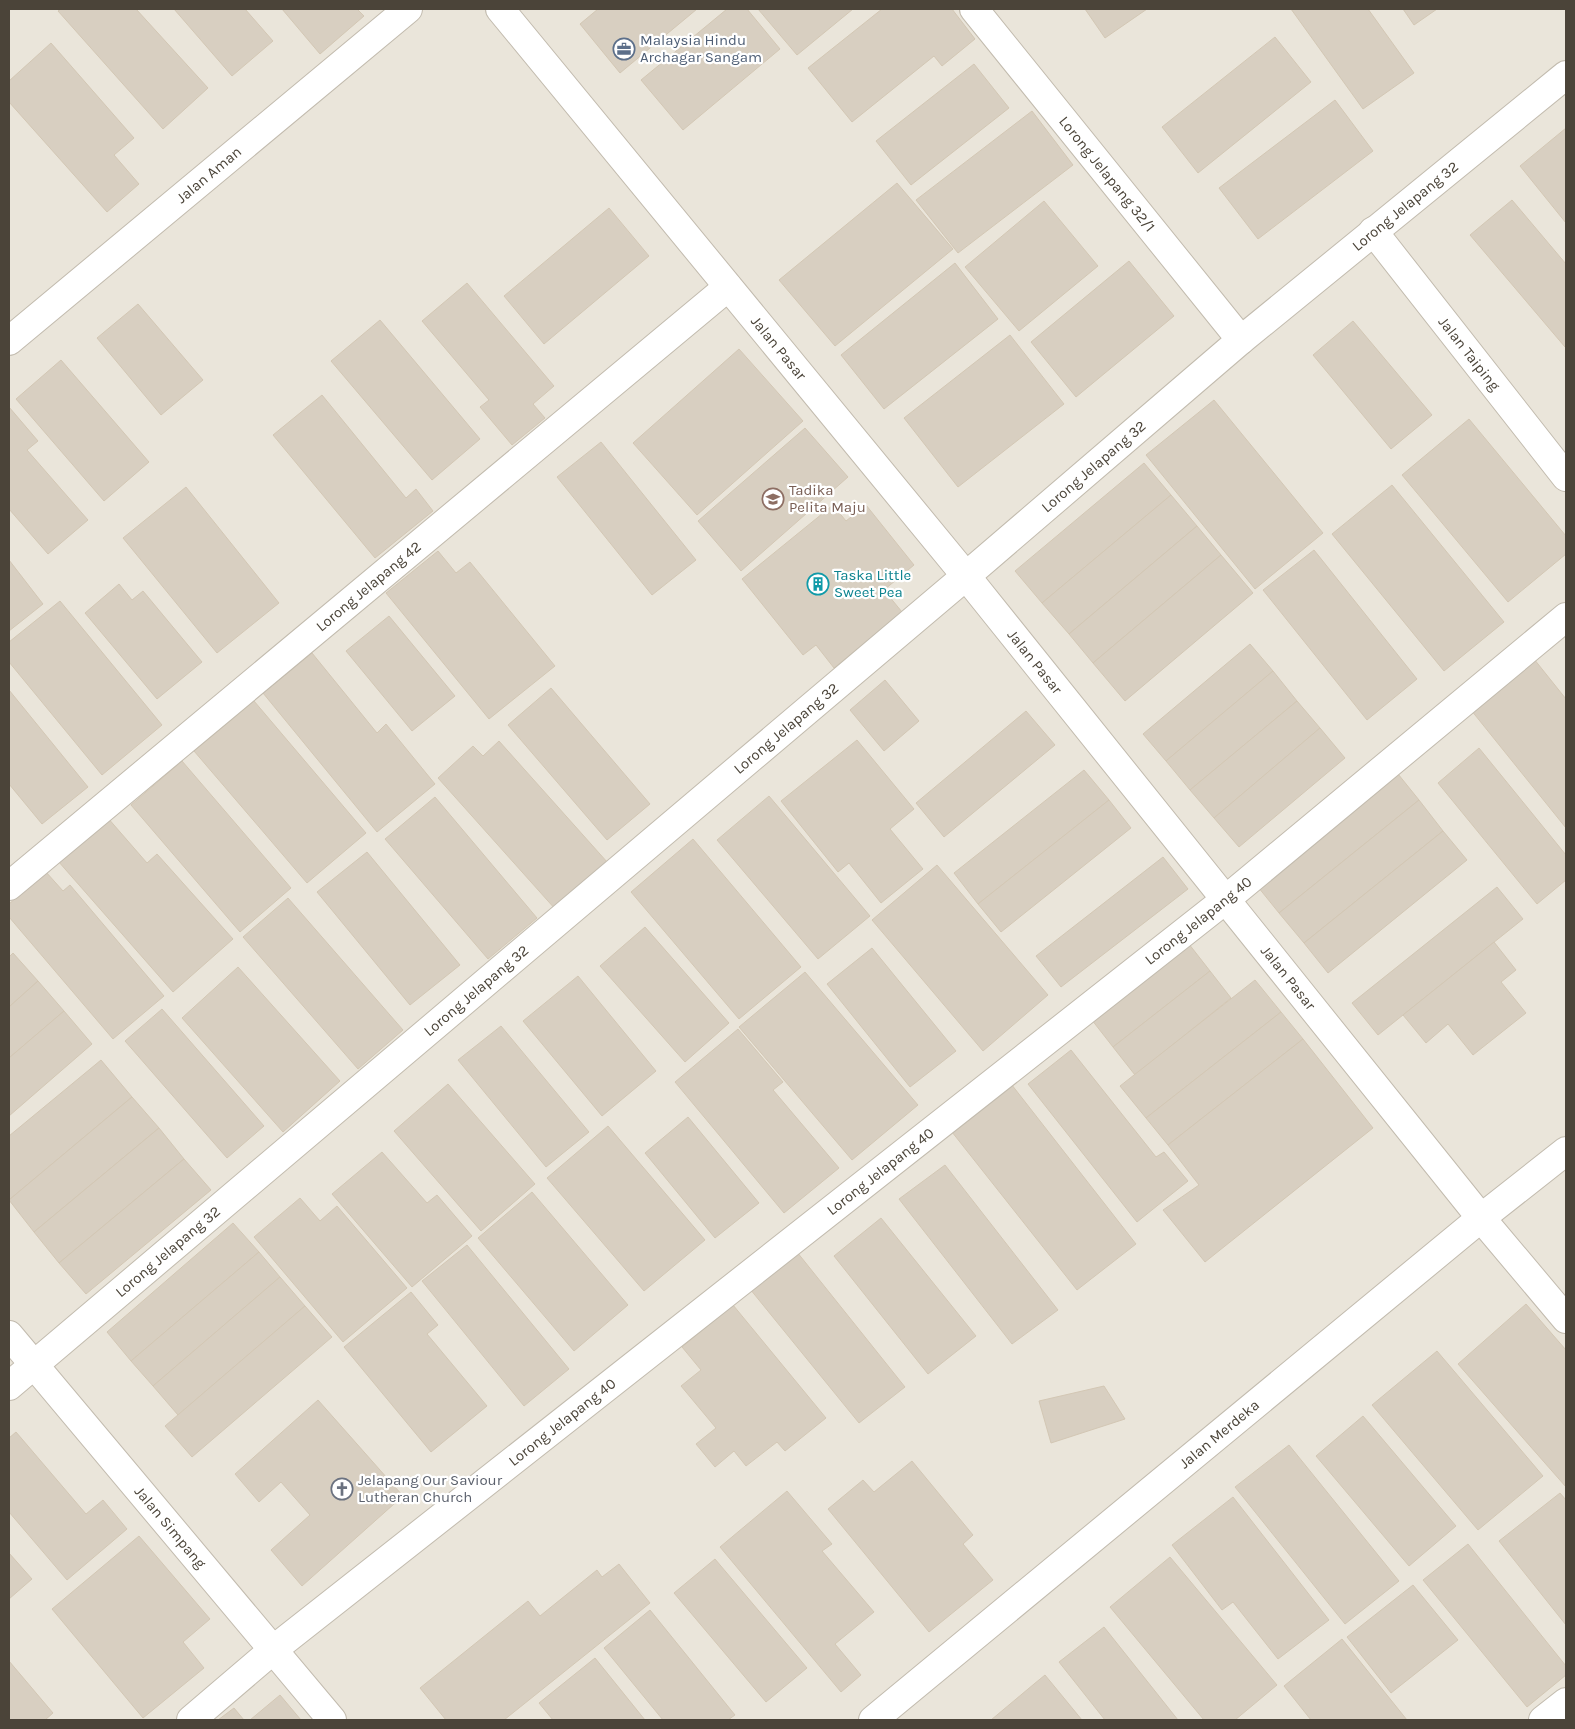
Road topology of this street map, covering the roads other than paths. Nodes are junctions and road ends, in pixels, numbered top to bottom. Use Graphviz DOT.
graph roads {
  1 [pos="408,9"];
  2 [pos="500,9"];
  3 [pos="974,9"];
  4 [pos="1566,75"];
  5 [pos="1373,232"];
  6 [pos="728,287"];
  7 [pos="1241,340"];
  8 [pos="9,341"];
  9 [pos="1566,478"];
  10 [pos="966,576"];
  11 [pos="1566,617"];
  12 [pos="9,886"];
  13 [pos="1225,900"];
  14 [pos="1566,1151"];
  15 [pos="1481,1218"];
  16 [pos="1566,1318"];
  17 [pos="9,1335"];
  18 [pos="34,1365"];
  19 [pos="9,1386"];
  20 [pos="274,1649"];
  21 [pos="1566,1702"];
  22 [pos="191,1720"];
  23 [pos="332,1720"];
  24 [pos="874,1720"];
  25 [pos="1543,1720"];
  1 -- 8 [label="street, Jalan Aman"];
  2 -- 6 [label="street, Jalan Pasar"];
  3 -- 7 [label="street, Lorong Jelapang 32/1"];
  4 -- 5 [label="street, Lorong Jelapang 32"];
  5 -- 7 [label="street, Lorong Jelapang 32"];
  5 -- 9 [label="street, Jalan Taiping"];
  6 -- 10 [label="street, Jalan Pasar"];
  6 -- 12 [label="street, Lorong Jelapang 42"];
  7 -- 10 [label="street, Lorong Jelapang 32"];
  10 -- 13 [label="street, Jalan Pasar"];
  10 -- 18 [label="street, Lorong Jelapang 32"];
  11 -- 13 [label="street, Lorong Jelapang 40"];
  13 -- 15 [label="street, Jalan Pasar"];
  13 -- 20 [label="street, Lorong Jelapang 40"];
  14 -- 15 [label="street, Jalan Merdeka"];
  15 -- 16 [label="street, Jalan Pasar"];
  15 -- 24 [label="street, Jalan Merdeka"];
  17 -- 18 [label="street, Jalan Simpang"];
  18 -- 19 [label="street, Lorong Jelapang 32"];
  18 -- 20 [label="street, Jalan Simpang"];
  20 -- 22 [label="street, Lorong Jelapang 40"];
  20 -- 23 [label="street, Jalan Simpang"];
  21 -- 25 [label="street"];
}
